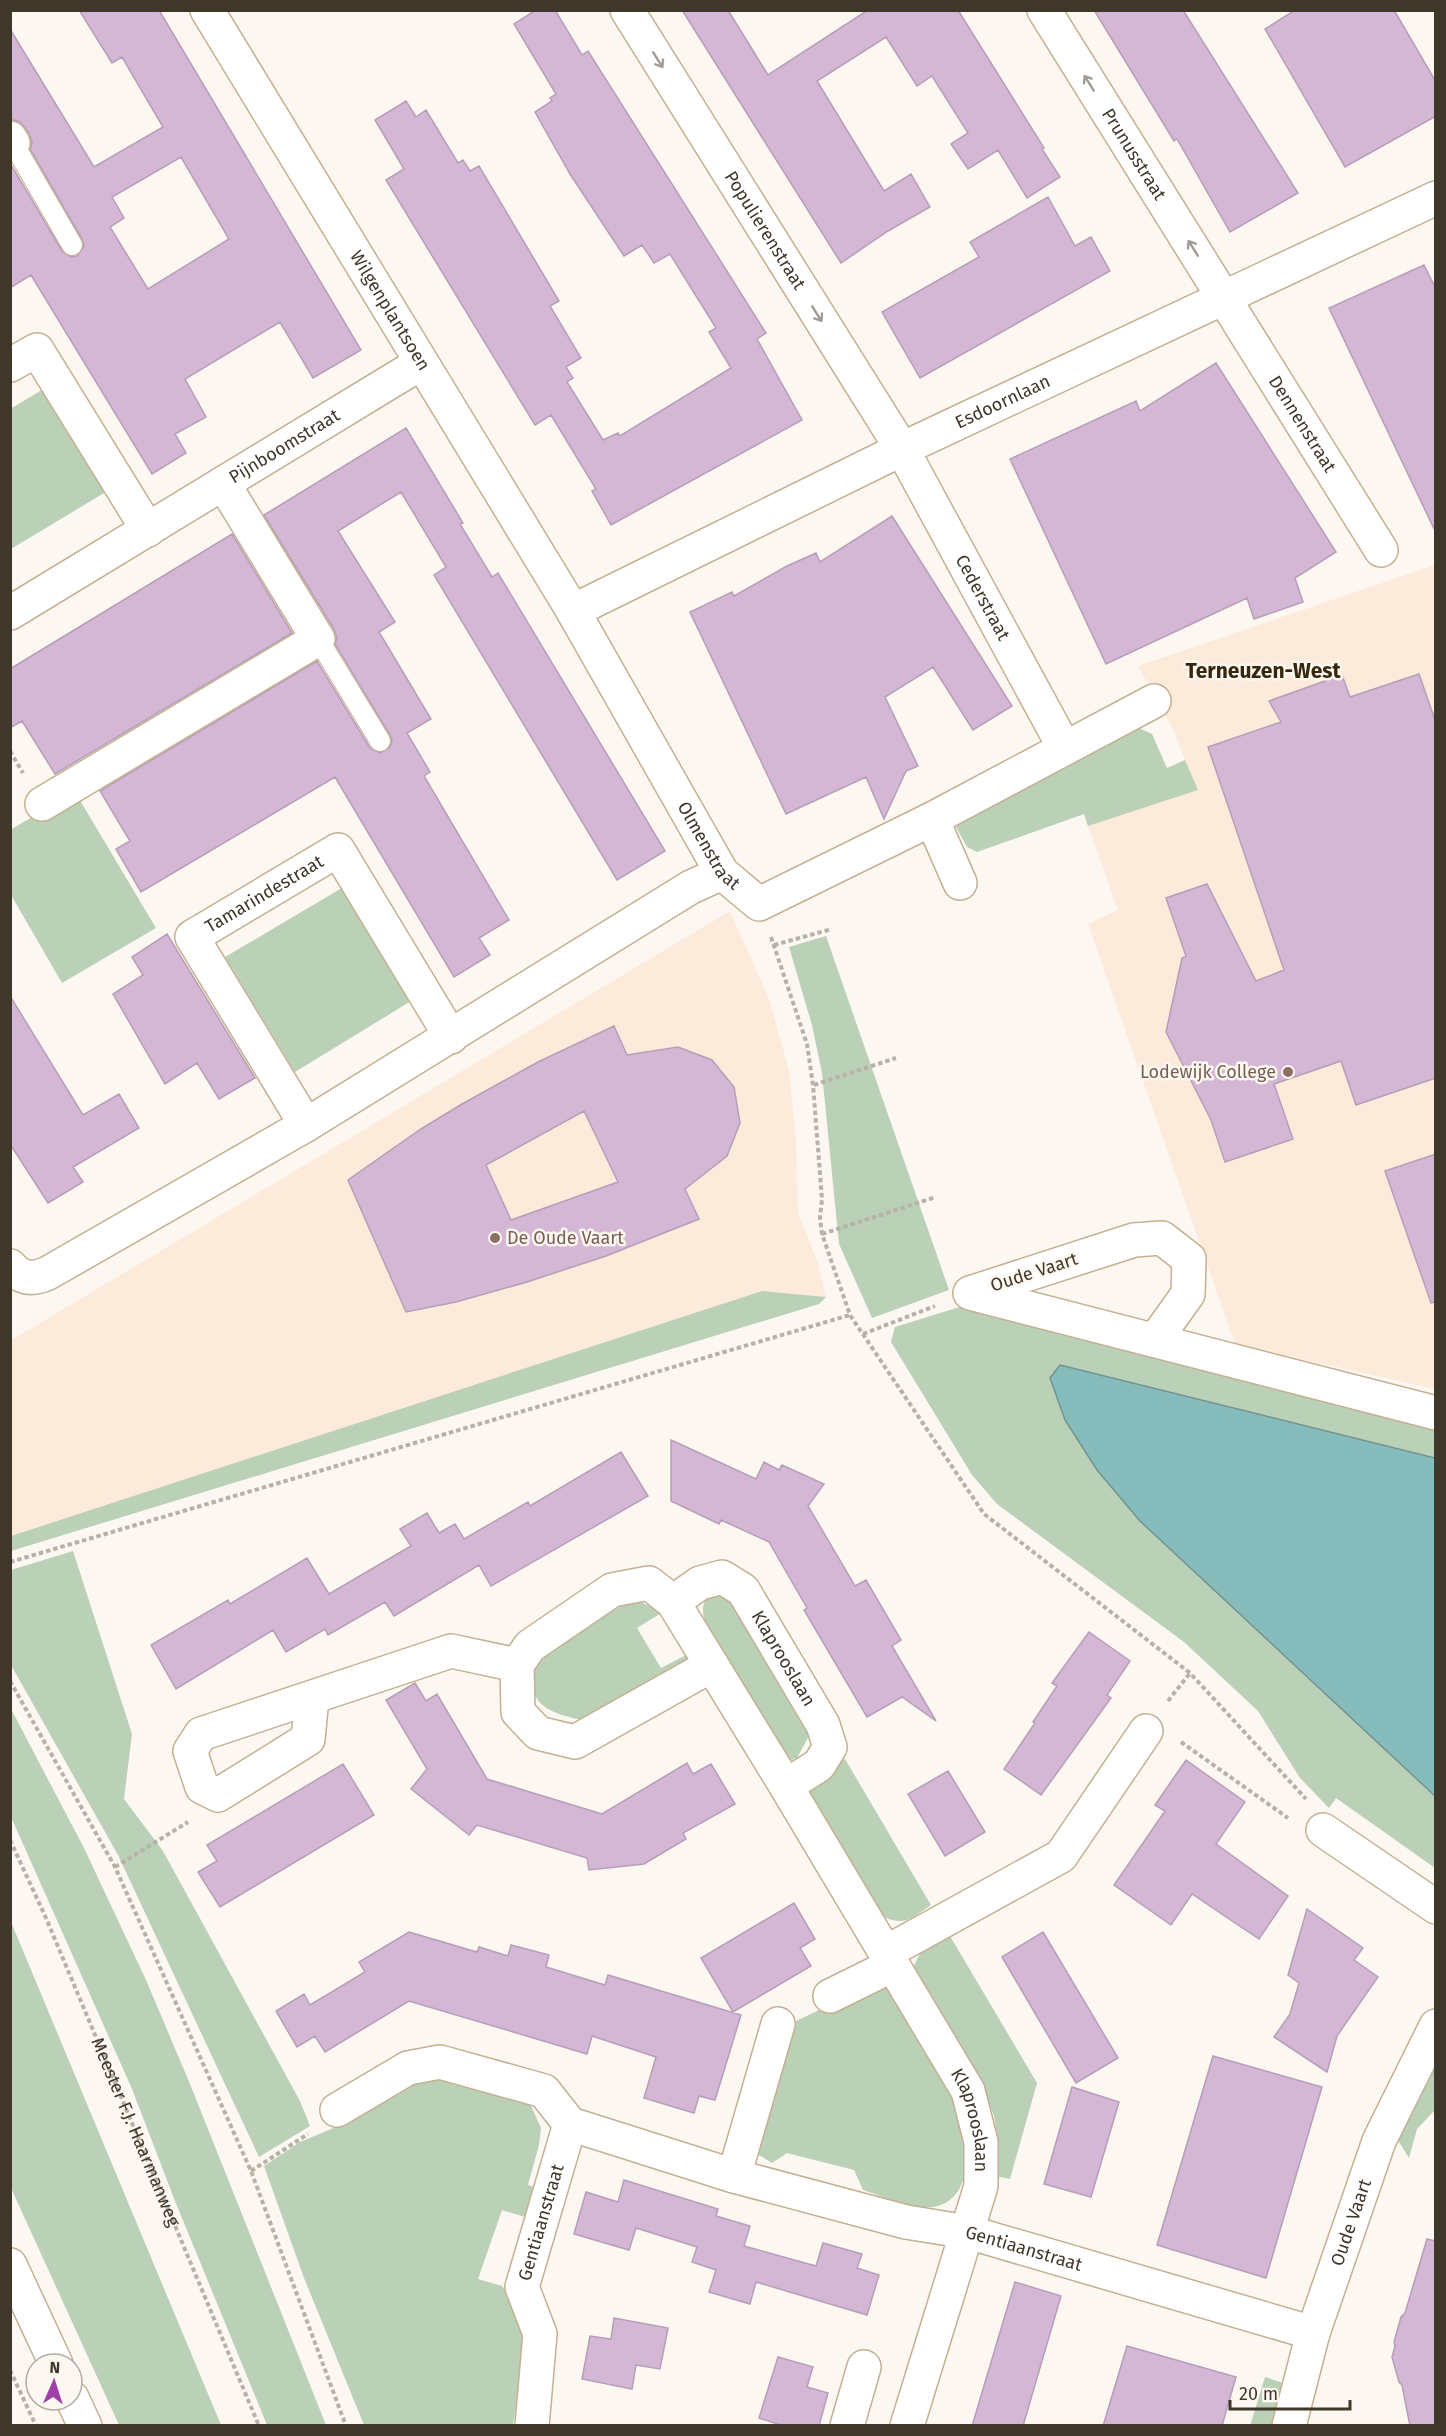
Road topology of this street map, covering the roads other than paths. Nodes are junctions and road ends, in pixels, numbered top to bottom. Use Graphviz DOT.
graph roads {
  1 [pos="207,10"];
  2 [pos="627,10"];
  3 [pos="1044,10"];
  4 [pos="12,140"];
  5 [pos="1436,198"];
  6 [pos="72,245"];
  7 [pos="1224,297"];
  8 [pos="421,363"];
  9 [pos="10,365"];
  10 [pos="902,449"];
  11 [pos="223,483"];
  12 [pos="148,530"];
  13 [pos="1381,550"];
  14 [pos="573,612"];
  15 [pos="10,613"];
  16 [pos="318,639"];
  17 [pos="1154,700"];
  18 [pos="380,741"];
  19 [pos="1064,747"];
  20 [pos="42,804"];
  21 [pos="932,819"];
  22 [pos="722,873"];
  23 [pos="960,883"];
  24 [pos="451,1036"];
  25 [pos="306,1125"];
  26 [pos="21,1272"];
  27 [pos="1155,1340"];
  28 [pos="1436,1413"];
  29 [pos="673,1602"];
  30 [pos="517,1665"];
  31 [pos="712,1665"];
  32 [pos="312,1698"];
  33 [pos="1146,1731"];
  34 [pos="786,1786"];
  35 [pos="1317,1818"];
  36 [pos="1436,1906"];
  37 [pos="889,1959"];
  38 [pos="830,1996"];
  39 [pos="778,2024"];
  40 [pos="1436,2026"];
  41 [pos="337,2110"];
  42 [pos="570,2124"];
  43 [pos="734,2176"];
  44 [pos="968,2232"];
  45 [pos="10,2265"];
  46 [pos="1313,2334"];
  47 [pos="50,2352"];
  48 [pos="864,2367"];
  49 [pos="78,2412"];
  50 [pos="85,2426"];
  51 [pos="532,2426"];
  52 [pos="847,2426"];
  53 [pos="907,2426"];
  54 [pos="1289,2426"];
  1 -- 8 [label="street, Wilgenplantsoen"];
  2 -- 10 [label="street, Populierenstraat, one-way"];
  7 -- 3 [label="street, Prunusstraat, one-way"];
  4 -- 6 [label="lane"];
  5 -- 7 [label="street, Esdoornlaan"];
  7 -- 10 [label="street, Esdoornlaan"];
  7 -- 13 [label="street, Dennenstraat"];
  8 -- 11 [label="street, Pijnboomstraat"];
  8 -- 14 [label="street, Wilgenplantsoen"];
  9 -- 12 [label="street"];
  10 -- 14 [label="street, Esdoornlaan"];
  10 -- 19 [label="street, Cederstraat"];
  11 -- 12 [label="street, Pijnboomstraat"];
  11 -- 16 [label="street"];
  12 -- 15 [label="street, Pijnboomstraat"];
  14 -- 22 [label="street, Olmenstraat"];
  16 -- 18 [label="lane"];
  16 -- 20 [label="street"];
  17 -- 19 [label="street, Olmenstraat"];
  19 -- 21 [label="street, Olmenstraat"];
  21 -- 22 [label="street, Olmenstraat"];
  21 -- 23 [label="street"];
  22 -- 24 [label="street"];
  24 -- 25 [label="street"];
  24 -- 25 [label="street, Tamarindestraat"];
  25 -- 26 [label="street"];
  27 -- 27 [label="street, Oude Vaart"];
  27 -- 28 [label="street, Oude Vaart"];
  29 -- 30 [label="street, Klaprooslaan"];
  29 -- 31 [label="street, Klaprooslaan"];
  29 -- 34 [label="street, Klaprooslaan"];
  30 -- 31 [label="street"];
  30 -- 32 [label="street"];
  31 -- 34 [label="street, Klaprooslaan"];
  32 -- 32 [label="street"];
  33 -- 37 [label="street"];
  34 -- 37 [label="street, Klaprooslaan"];
  35 -- 36 [label="street"];
  37 -- 38 [label="street"];
  37 -- 44 [label="street, Klaprooslaan"];
  39 -- 43 [label="street"];
  40 -- 46 [label="street, Oude Vaart"];
  41 -- 42 [label="street"];
  42 -- 43 [label="street, Gentiaanstraat"];
  42 -- 51 [label="street, Gentiaanstraat"];
  43 -- 44 [label="street, Gentiaanstraat"];
  44 -- 46 [label="street, Gentiaanstraat"];
  44 -- 53 [label="street, Klaprooslaan"];
  45 -- 47 [label="street"];
  46 -- 54 [label="street, Oude Vaart"];
  48 -- 52 [label="street"];
  49 -- 50 [label="street"];
}
